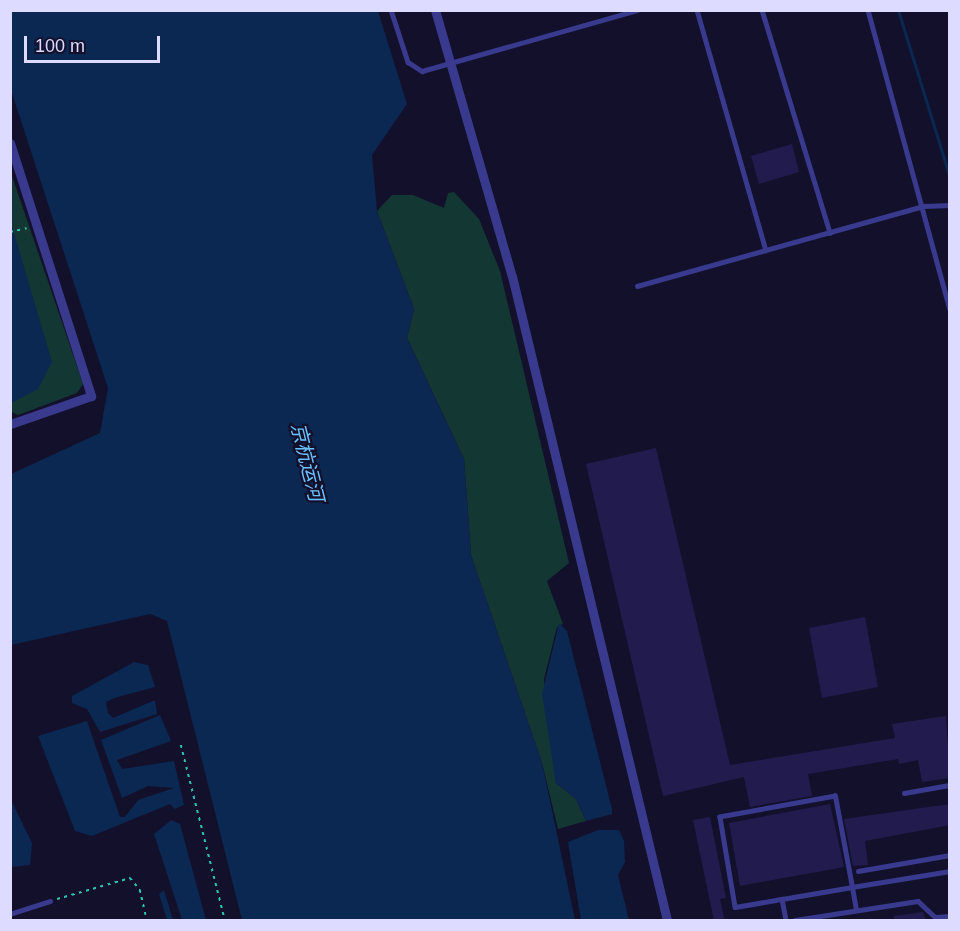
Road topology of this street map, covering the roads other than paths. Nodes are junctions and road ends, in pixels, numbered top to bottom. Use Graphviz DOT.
graph roads {
  1 [pos="392,10"];
  2 [pos="435,10"];
  3 [pos="637,10"];
  4 [pos="697,10"];
  5 [pos="762,10"];
  6 [pos="868,10"];
  7 [pos="453,65"];
  8 [pos="10,144"];
  9 [pos="950,205"];
  10 [pos="924,206"];
  11 [pos="830,232"];
  12 [pos="766,250"];
  13 [pos="638,286"];
  14 [pos="950,309"];
  15 [pos="10,424"];
  16 [pos="950,785"];
  17 [pos="904,793"];
  18 [pos="950,855"];
  19 [pos="858,871"];
  20 [pos="950,871"];
  21 [pos="852,887"];
  22 [pos="782,899"];
  23 [pos="50,901"];
  24 [pos="856,910"];
  25 [pos="10,914"];
  26 [pos="950,916"];
  27 [pos="667,921"];
  28 [pos="786,921"];
  29 [pos="795,921"];
  1 -- 7 [label="lane"];
  2 -- 7 [label="street"];
  3 -- 7 [label="lane"];
  4 -- 12 [label="lane"];
  5 -- 11 [label="lane"];
  6 -- 10 [label="lane"];
  7 -- 27 [label="street"];
  8 -- 15 [label="street"];
  9 -- 10 [label="lane"];
  10 -- 11 [label="lane"];
  10 -- 14 [label="lane"];
  11 -- 12 [label="lane"];
  12 -- 13 [label="lane"];
  16 -- 17 [label="lane"];
  18 -- 19 [label="lane"];
  20 -- 21 [label="lane"];
  21 -- 22 [label="lane"];
  21 -- 22 [label="lane"];
  21 -- 24 [label="lane"];
  22 -- 28 [label="lane"];
  23 -- 25 [label="lane"];
  24 -- 26 [label="lane"];
  24 -- 29 [label="lane"];
}
